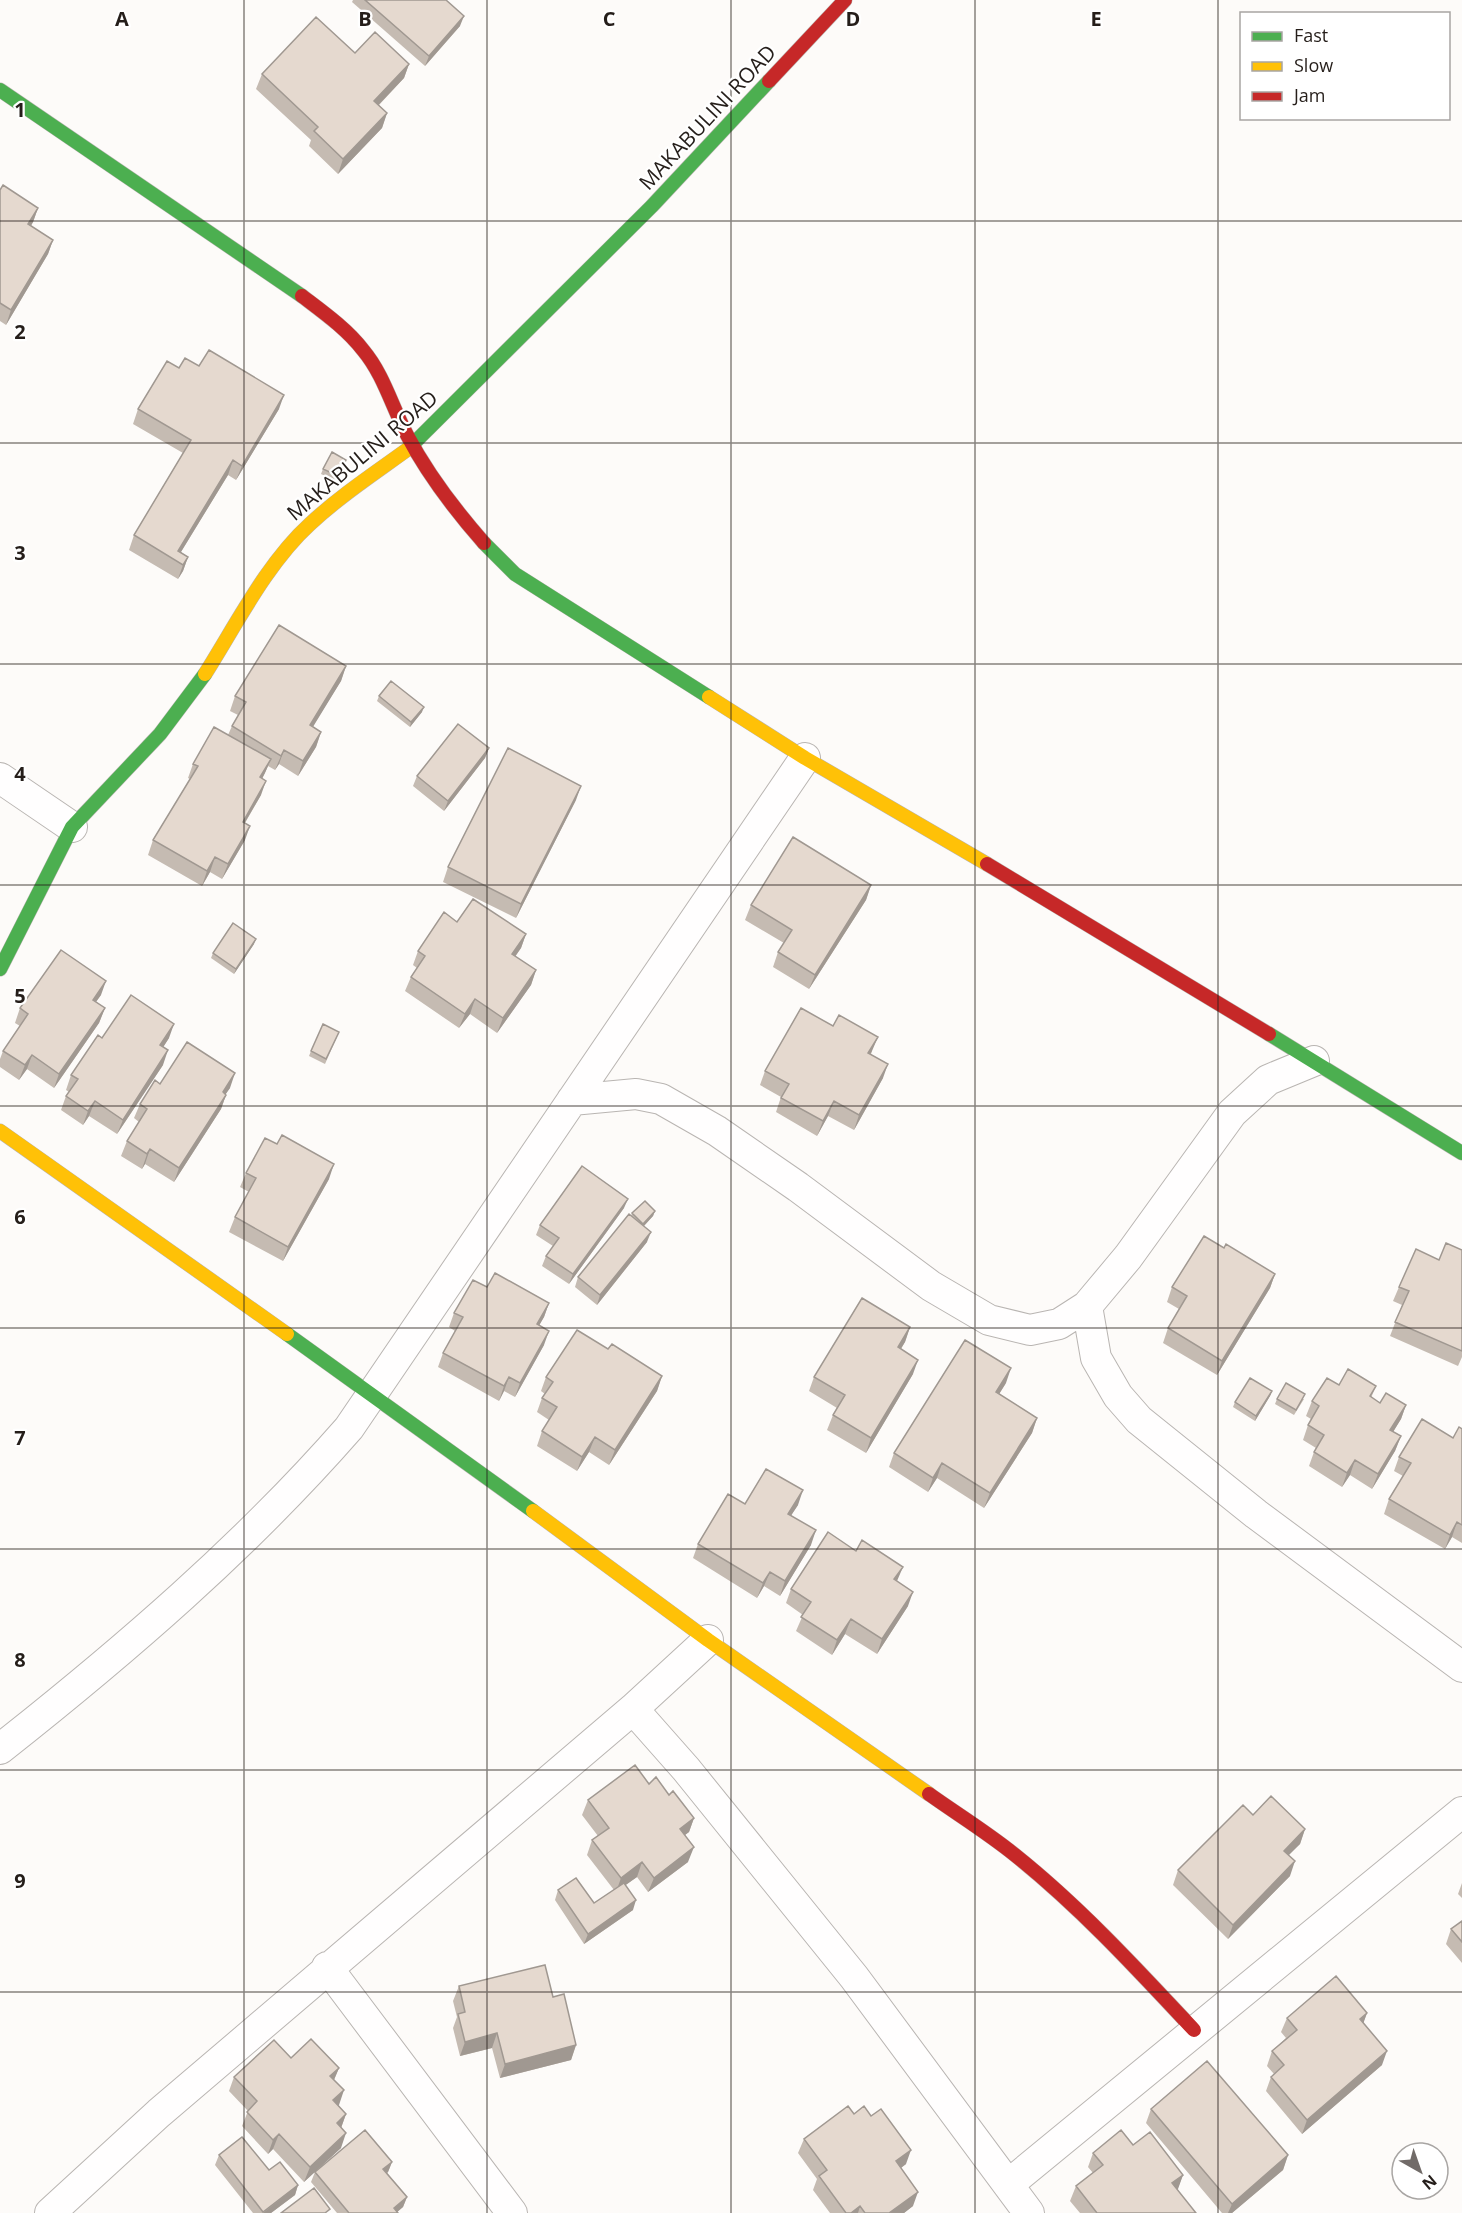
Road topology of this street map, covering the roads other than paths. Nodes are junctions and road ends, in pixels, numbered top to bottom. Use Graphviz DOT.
graph roads {
  1 [pos="845,0"];
  2 [pos="821,14"];
  3 [pos="0,90"];
  4 [pos="412,446"];
  5 [pos="805,758"];
  6 [pos="0,778"];
  7 [pos="72,827"];
  8 [pos="0,969"];
  9 [pos="1314,1061"];
  10 [pos="572,1100"];
  11 [pos="0,1131"];
  12 [pos="1462,1153"];
  13 [pos="1087,1306"];
  14 [pos="373,1394"];
  15 [pos="708,1640"];
  16 [pos="1462,1667"];
  17 [pos="633,1709"];
  18 [pos="0,1749"];
  19 [pos="1462,1812"];
  20 [pos="327,1967"];
  21 [pos="1194,2030"];
  22 [pos="1009,2184"];
  23 [pos="50,2213"];
  24 [pos="512,2213"];
  25 [pos="1029,2213"];
  1 -- 2 [label="street, MAKABULINI ROAD"];
  2 -- 4 [label="street, MAKABULINI ROAD"];
  3 -- 4 [label="street"];
  4 -- 5 [label="street"];
  4 -- 7 [label="street, MAKABULINI ROAD"];
  5 -- 9 [label="street"];
  5 -- 10 [label="street"];
  6 -- 7 [label="street"];
  7 -- 8 [label="street, MAKABULINI ROAD"];
  9 -- 12 [label="street"];
  9 -- 13 [label="street"];
  10 -- 13 [label="street"];
  10 -- 14 [label="street"];
  11 -- 14 [label="street"];
  13 -- 16 [label="street"];
  14 -- 15 [label="street"];
  14 -- 18 [label="street"];
  15 -- 17 [label="street"];
  15 -- 21 [label="street"];
  17 -- 20 [label="street"];
  17 -- 22 [label="street"];
  19 -- 21 [label="street"];
  20 -- 23 [label="street"];
  20 -- 24 [label="street"];
  21 -- 22 [label="street"];
  22 -- 25 [label="street"];
}
